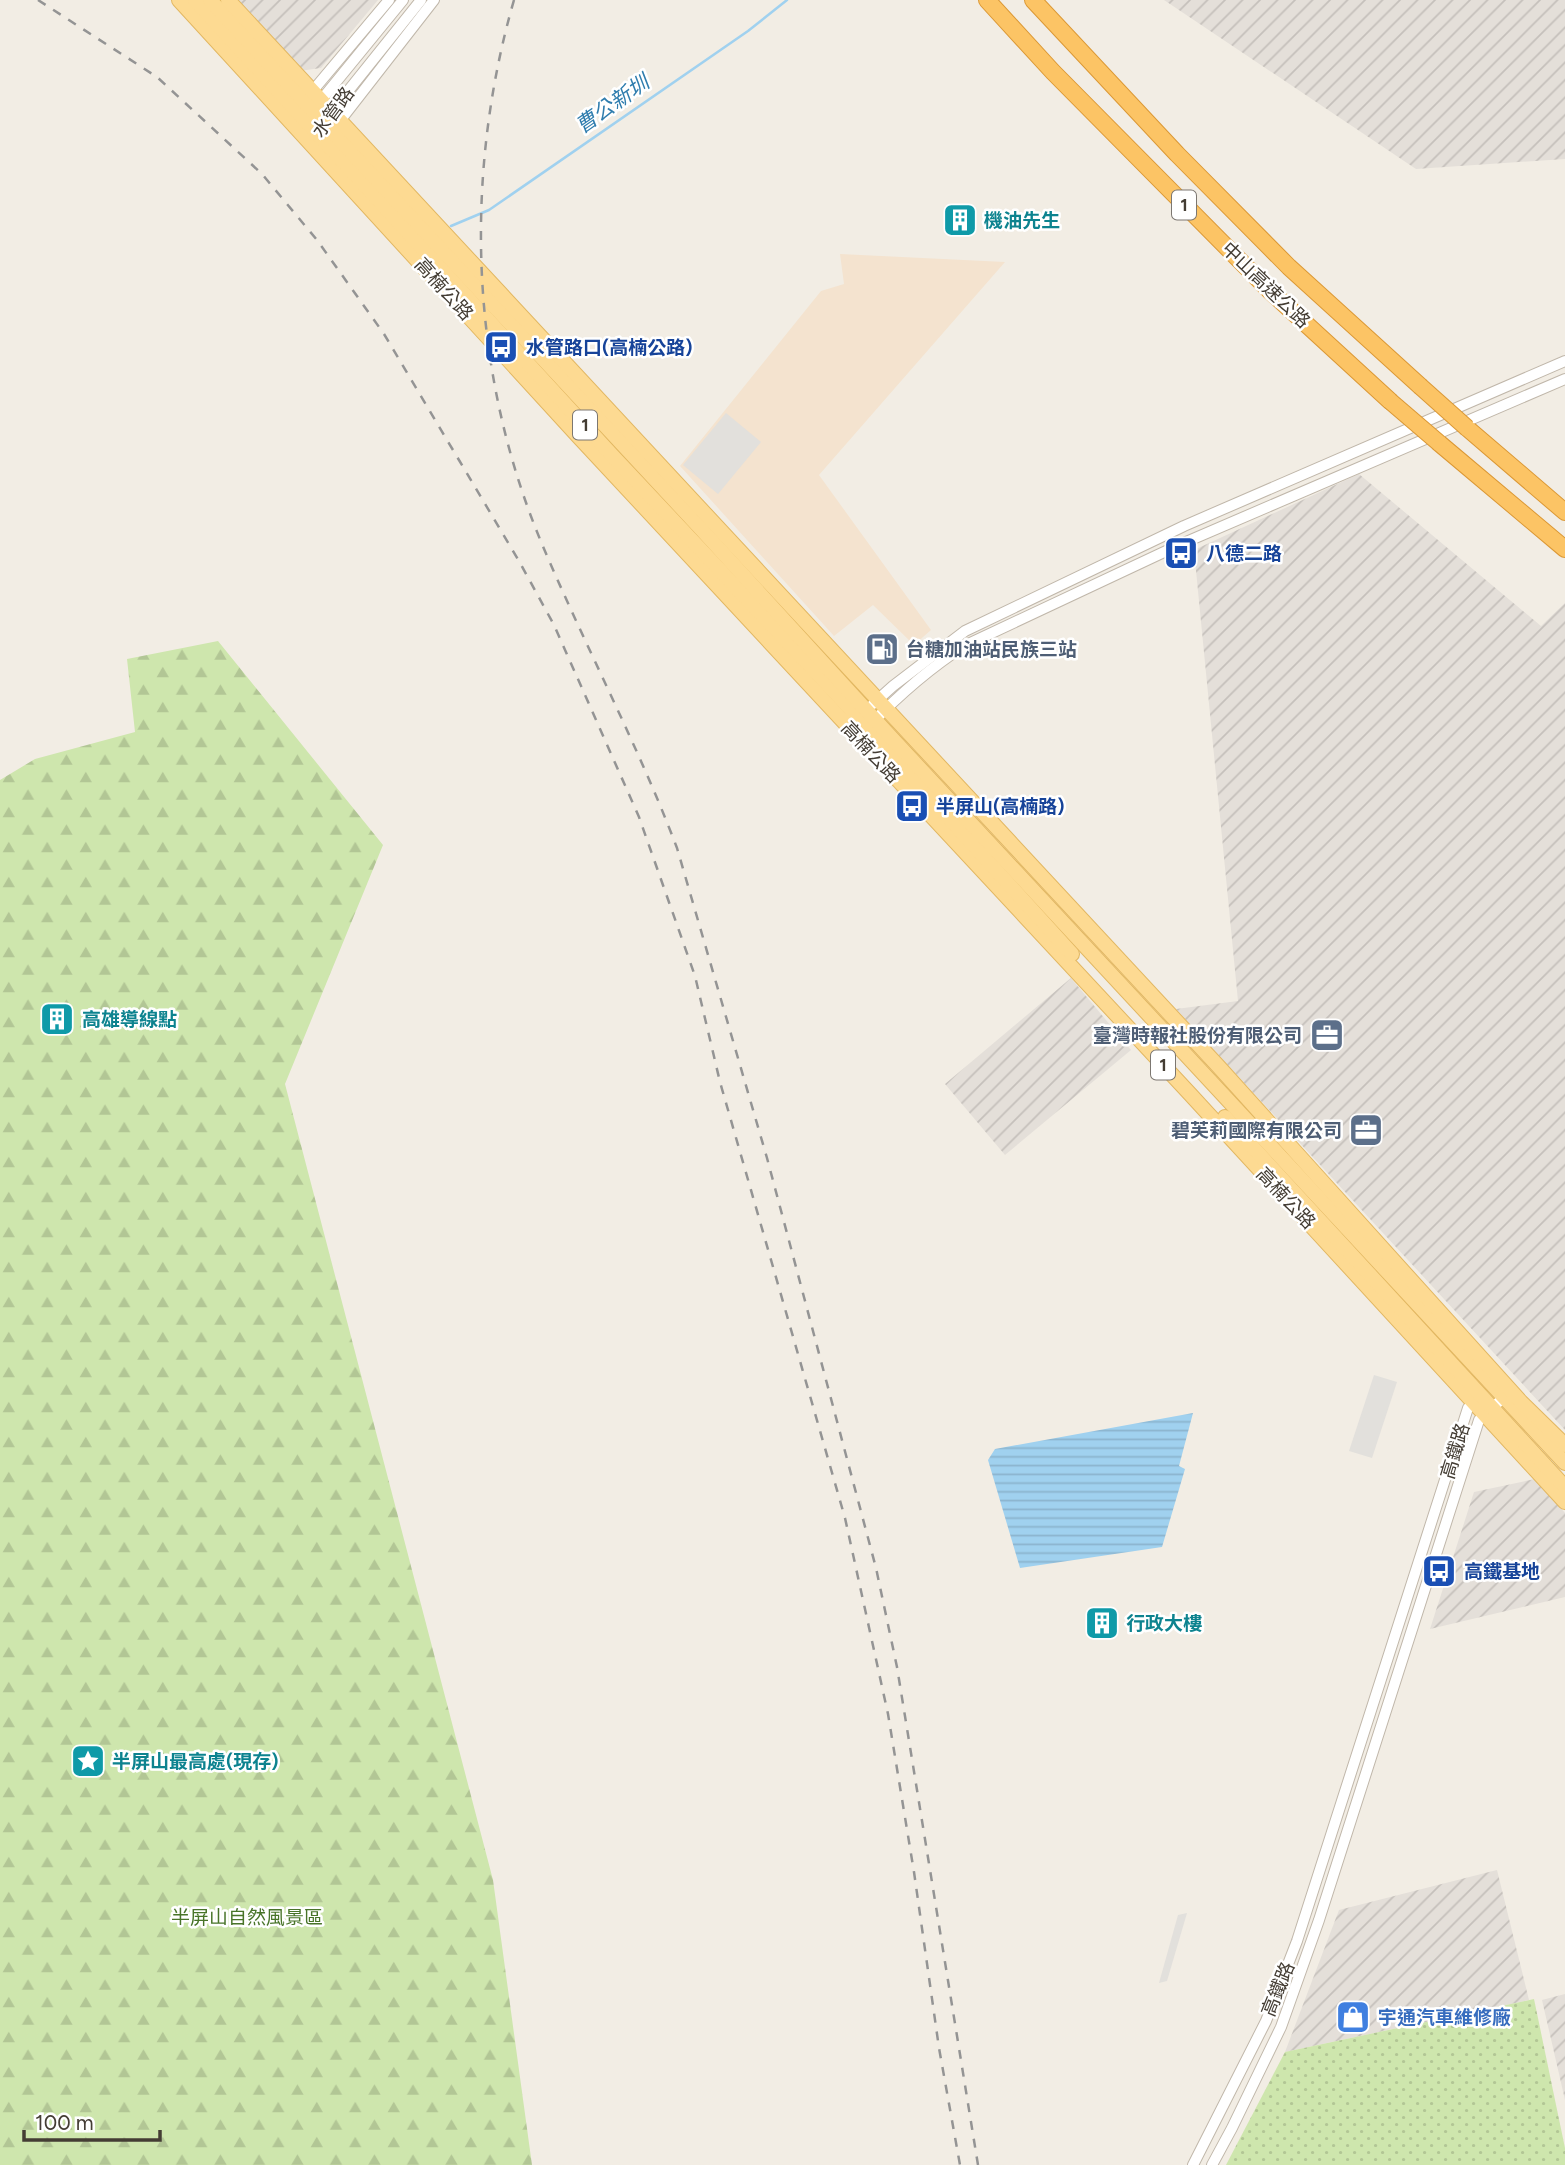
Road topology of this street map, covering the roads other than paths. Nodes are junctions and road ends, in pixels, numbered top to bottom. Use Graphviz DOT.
graph roads {
  1 [pos="179,0"];
  2 [pos="195,0"];
  3 [pos="211,0"];
  4 [pos="228,0"];
  5 [pos="389,0"];
  6 [pos="403,0"];
  7 [pos="421,0"];
  8 [pos="434,0"];
  9 [pos="987,0"];
  10 [pos="1032,0"];
  11 [pos="307,109"];
  12 [pos="325,128"];
  13 [pos="1565,361"];
  14 [pos="1565,379"];
  15 [pos="1565,512"];
  16 [pos="1565,549"];
  17 [pos="882,704"];
  18 [pos="862,724"];
  19 [pos="1490,1398"];
  20 [pos="1565,1445"];
  21 [pos="1565,1463"];
  22 [pos="1565,1487"];
  23 [pos="1565,1502"];
  24 [pos="1432,1525"];
  25 [pos="1444,1534"];
  26 [pos="1266,2021"];
  27 [pos="1281,2027"];
  28 [pos="1193,2165"];
  29 [pos="1212,2165"];
  1 -- 11 [label="main road, 高楠公路 / 1"];
  2 -- 11 [label="main road, 高楠公路 / 1"];
  3 -- 11 [label="main road, 高楠公路 / 1"];
  4 -- 11 [label="main road, 高楠公路 / 1"];
  5 -- 11 [label="street, 水管路"];
  6 -- 11 [label="street, 水管路"];
  7 -- 12 [label="street, 水管路"];
  8 -- 12 [label="street, 水管路"];
  9 -- 16 [label="highway, 中山高速公路 / 1, bridge"];
  10 -- 15 [label="highway, 中山高速公路 / 1, bridge"];
  11 -- 12 [label="main road, 高楠公路 / 1"];
  11 -- 12 [label="main road, 高楠公路 / 1"];
  12 -- 17 [label="main road, 高楠公路 / 1"];
  12 -- 18 [label="main road, 高楠公路 / 1"];
  12 -- 18 [label="main road, 高楠公路 / 1"];
  13 -- 17 [label="street"];
  14 -- 17 [label="street"];
  17 -- 18 [label="street"];
  17 -- 19 [label="main road, 高楠公路 / 1"];
  18 -- 19 [label="main road, 高楠公路 / 1"];
  18 -- 19 [label="main road, 高楠公路 / 1"];
  19 -- 20 [label="main road, 高楠公路 / 1"];
  19 -- 21 [label="main road, 高楠公路 / 1"];
  19 -- 22 [label="main road, 高楠公路 / 1"];
  19 -- 23 [label="main road, 高楠公路 / 1"];
  19 -- 24 [label="street, 高鐵路"];
  19 -- 25 [label="street, 高鐵路"];
  24 -- 25 [label="street"];
  24 -- 26 [label="street, 高鐵路"];
  25 -- 27 [label="street, 高鐵路"];
  26 -- 27 [label="street"];
  26 -- 28 [label="street, 高鐵路"];
  27 -- 29 [label="street, 高鐵路"];
}
